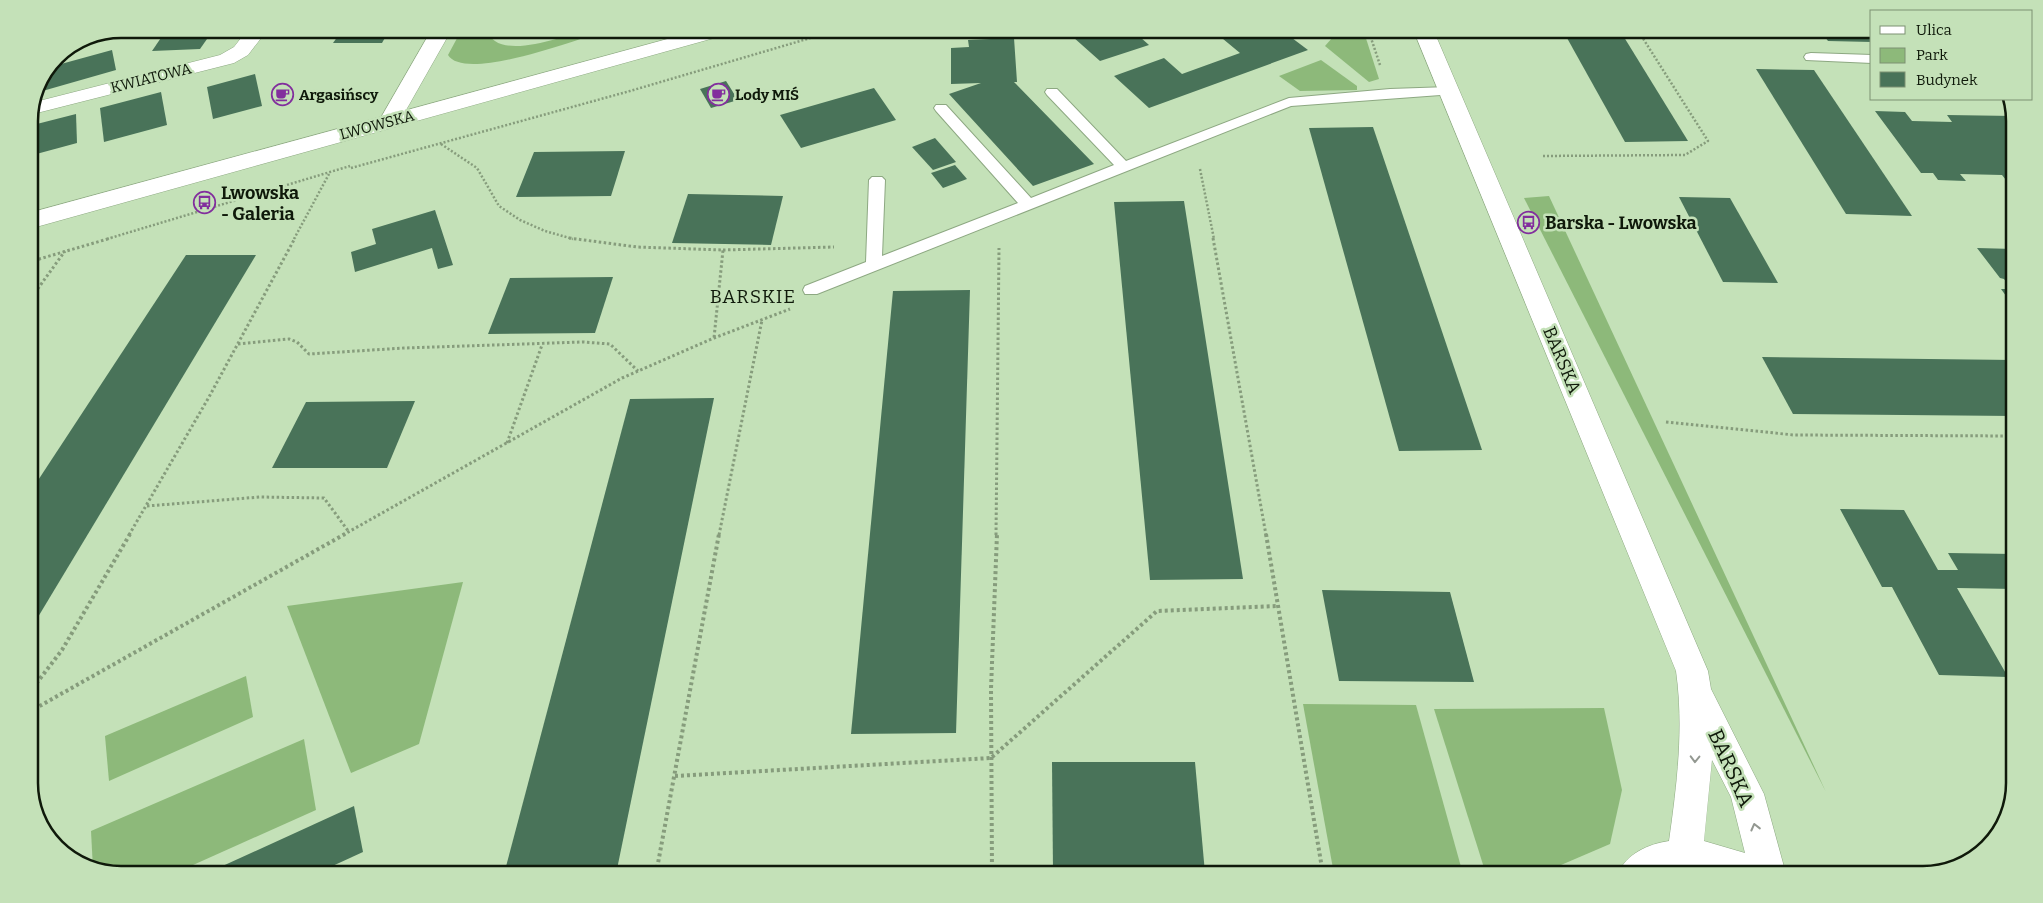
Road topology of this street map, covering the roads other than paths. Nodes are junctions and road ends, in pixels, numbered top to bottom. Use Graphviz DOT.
graph roads {
  1 [pos="251,38"];
  2 [pos="437,38"];
  3 [pos="692,38"];
  4 [pos="1427,38"];
  5 [pos="1811,57"];
  6 [pos="1870,59"];
  7 [pos="1449,91"];
  8 [pos="1052,92"];
  9 [pos="39,107"];
  10 [pos="942,108"];
  11 [pos="390,121"];
  12 [pos="1124,167"];
  13 [pos="877,180"];
  14 [pos="1028,204"];
  15 [pos="38,219"];
  16 [pos="874,265"];
  17 [pos="811,290"];
  18 [pos="1696,693"];
  19 [pos="1684,858"];
  20 [pos="1651,866"];
  21 [pos="1737,866"];
  22 [pos="1766,866"];
  1 -- 9 [label="street, KWIATOWA"];
  2 -- 11 [label="street"];
  3 -- 11 [label="street, LWOWSKA"];
  4 -- 7 [label="street, BARSKA"];
  5 -- 6 [label="lane"];
  7 -- 12 [label="lane"];
  7 -- 18 [label="street, BARSKA"];
  8 -- 12 [label="lane"];
  10 -- 14 [label="lane"];
  11 -- 15 [label="street, LWOWSKA"];
  12 -- 14 [label="lane"];
  13 -- 16 [label="lane"];
  14 -- 16 [label="lane"];
  16 -- 17 [label="lane"];
  18 -- 19 [label="street, BARSKA, one-way"];
  22 -- 18 [label="street, BARSKA, one-way"];
  19 -- 20 [label="street"];
  19 -- 21 [label="street"];
}
